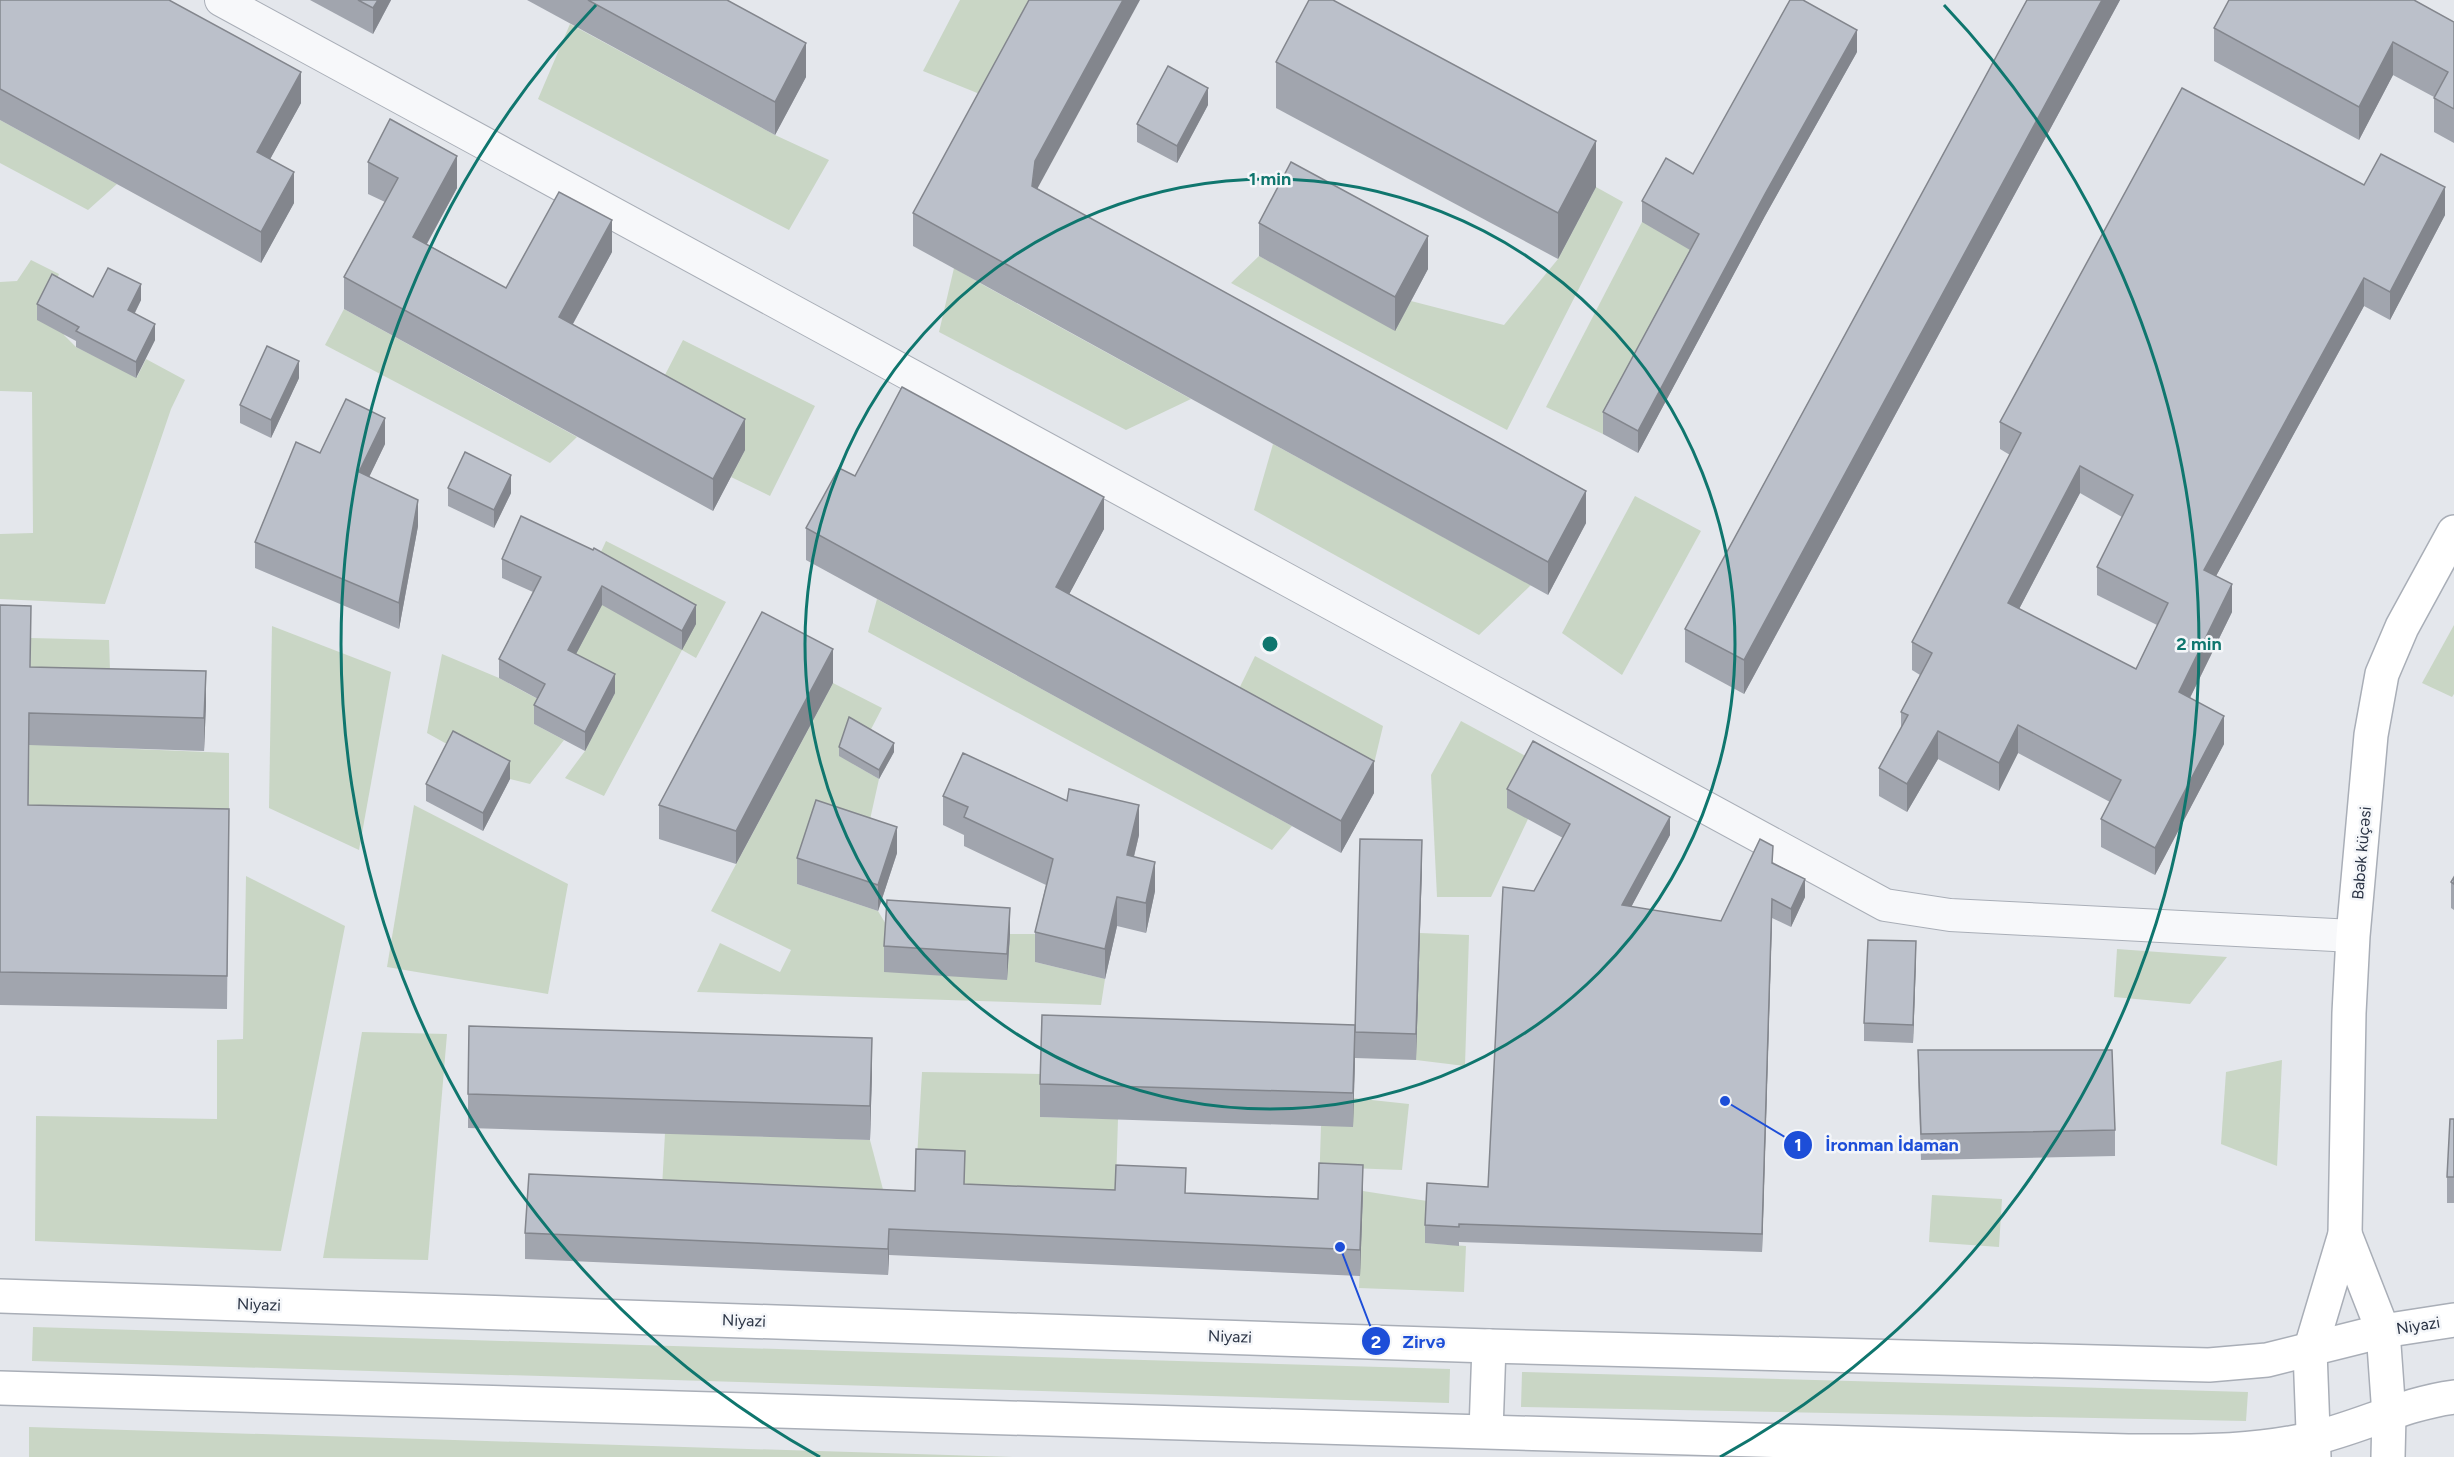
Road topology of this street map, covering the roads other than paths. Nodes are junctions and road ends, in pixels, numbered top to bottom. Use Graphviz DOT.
graph roads {
  1 [pos="221,0"];
  2 [pos="2454,532"];
  3 [pos="2354,936"];
  4 [pos="2345,1234"];
  5 [pos="0,1296"];
  6 [pos="2454,1320"];
  7 [pos="2383,1331"];
  8 [pos="1489,1346"];
  9 [pos="2310,1351"];
  10 [pos="0,1388"];
  11 [pos="2454,1397"];
  12 [pos="2390,1414"];
  13 [pos="1486,1431"];
  14 [pos="2315,1448"];
  15 [pos="2388,1457"];
  1 -- 3 [label="street"];
  2 -- 3 [label="main road, Babək küçəsi"];
  3 -- 4 [label="main road, Babək küçəsi"];
  4 -- 7 [label="main road"];
  4 -- 9 [label="main road"];
  5 -- 8 [label="main road, Niyazi"];
  6 -- 7 [label="main road, Niyazi"];
  7 -- 9 [label="main road, Niyazi"];
  7 -- 12 [label="main road"];
  8 -- 9 [label="main road, Niyazi"];
  8 -- 13 [label="main road"];
  9 -- 14 [label="main road"];
  10 -- 13 [label="main road"];
  11 -- 12 [label="main road"];
  12 -- 14 [label="main road"];
  12 -- 15 [label="main road"];
  13 -- 14 [label="main road"];
}
